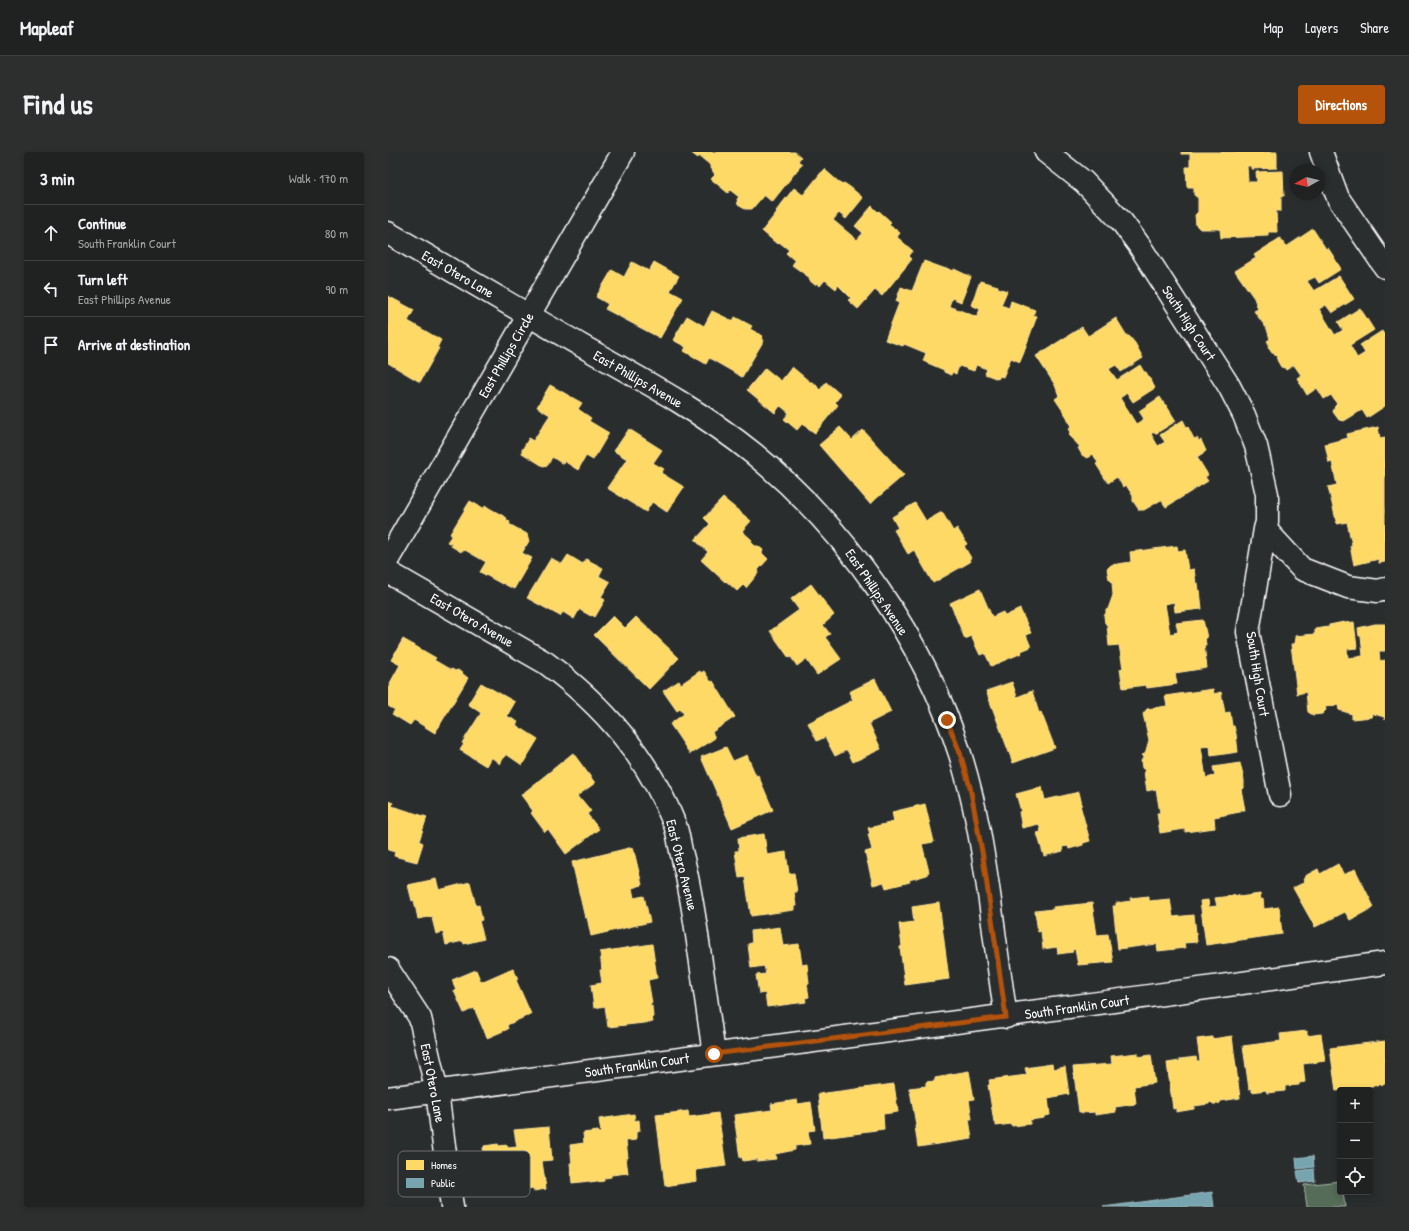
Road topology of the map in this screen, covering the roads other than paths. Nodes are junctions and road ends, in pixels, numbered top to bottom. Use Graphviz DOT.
graph roads {
  1 [pos="623,152"];
  2 [pos="1046,152"];
  3 [pos="1321,152"];
  4 [pos="388,233"];
  5 [pos="1385,267"];
  6 [pos="529,316"];
  7 [pos="1265,529"];
  8 [pos="388,559"];
  9 [pos="388,572"];
  10 [pos="1385,589"];
  11 [pos="1280,794"];
  12 [pos="1385,964"];
  13 [pos="388,969"];
  14 [pos="1006,1017"];
  15 [pos="714,1054"];
  16 [pos="437,1092"];
  17 [pos="388,1098"];
  18 [pos="445,1151"];
  19 [pos="451,1197"];
  20 [pos="452,1207"];
  1 -- 6 [label="street, East Phillips Circle"];
  2 -- 7 [label="street, South High Court"];
  3 -- 5 [label="street"];
  4 -- 6 [label="street, East Otero Lane"];
  6 -- 8 [label="street, East Phillips Circle"];
  6 -- 14 [label="street, East Phillips Avenue"];
  7 -- 10 [label="street"];
  7 -- 11 [label="street, South High Court"];
  9 -- 15 [label="street, East Otero Avenue"];
  12 -- 14 [label="street, South Franklin Court"];
  13 -- 16 [label="street, East Otero Lane"];
  14 -- 15 [label="street, South Franklin Court"];
  15 -- 16 [label="street, South Franklin Court"];
  16 -- 17 [label="street, South Franklin Court"];
  16 -- 18 [label="street, East Otero Lane"];
  19 -- 20 [label="street, East Otero Lane"];
}
